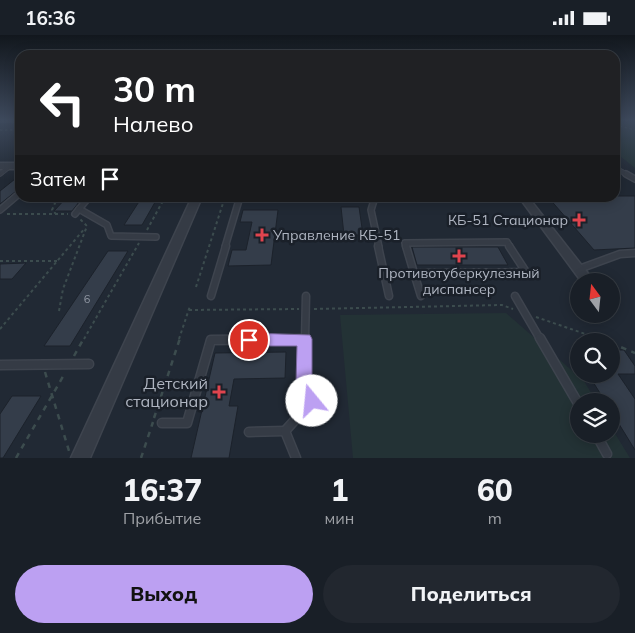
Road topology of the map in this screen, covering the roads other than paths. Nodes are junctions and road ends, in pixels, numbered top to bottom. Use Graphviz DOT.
graph roads {
  1 [pos="0,166"];
  2 [pos="10,166"];
  3 [pos="15,166"];
  4 [pos="620,170"];
  5 [pos="0,174"];
  6 [pos="635,179"];
  7 [pos="15,198"];
  8 [pos="85,202"];
  9 [pos="195,202"];
  10 [pos="238,202"];
  11 [pos="374,202"];
  12 [pos="527,202"];
  13 [pos="79,209"];
  14 [pos="0,212"];
  15 [pos="75,214"];
  16 [pos="156,237"];
  17 [pos="635,253"];
  18 [pos="579,269"];
  19 [pos="414,273"];
  20 [pos="582,273"];
  21 [pos="211,296"];
  22 [pos="306,296"];
  23 [pos="390,296"];
  24 [pos="421,296"];
  25 [pos="515,296"];
  26 [pos="305,339"];
  27 [pos="89,364"];
  28 [pos="0,365"];
  29 [pos="572,393"];
  30 [pos="162,423"];
  31 [pos="285,431"];
  32 [pos="249,432"];
  33 [pos="601,443"];
  34 [pos="607,454"];
  35 [pos="80,458"];
  36 [pos="296,458"];
  1 -- 2 [label="street"];
  2 -- 3 [label="street"];
  2 -- 5 [label="lane"];
  4 -- 6 [label="lane"];
  7 -- 14 [label="lane"];
  8 -- 13 [label="lane"];
  9 -- 35 [label="street"];
  10 -- 21 [label="lane"];
  11 -- 23 [label="lane"];
  12 -- 18 [label="street"];
  13 -- 15 [label="lane"];
  13 -- 16 [label="lane"];
  17 -- 18 [label="lane"];
  18 -- 20 [label="street"];
  19 -- 19 [label="lane"];
  19 -- 24 [label="lane"];
  22 -- 26 [label="lane"];
  25 -- 29 [label="lane"];
  26 -- 30 [label="lane"];
  26 -- 31 [label="lane"];
  27 -- 28 [label="lane"];
  31 -- 32 [label="lane"];
  31 -- 36 [label="lane"];
  33 -- 34 [label="lane"];
}
